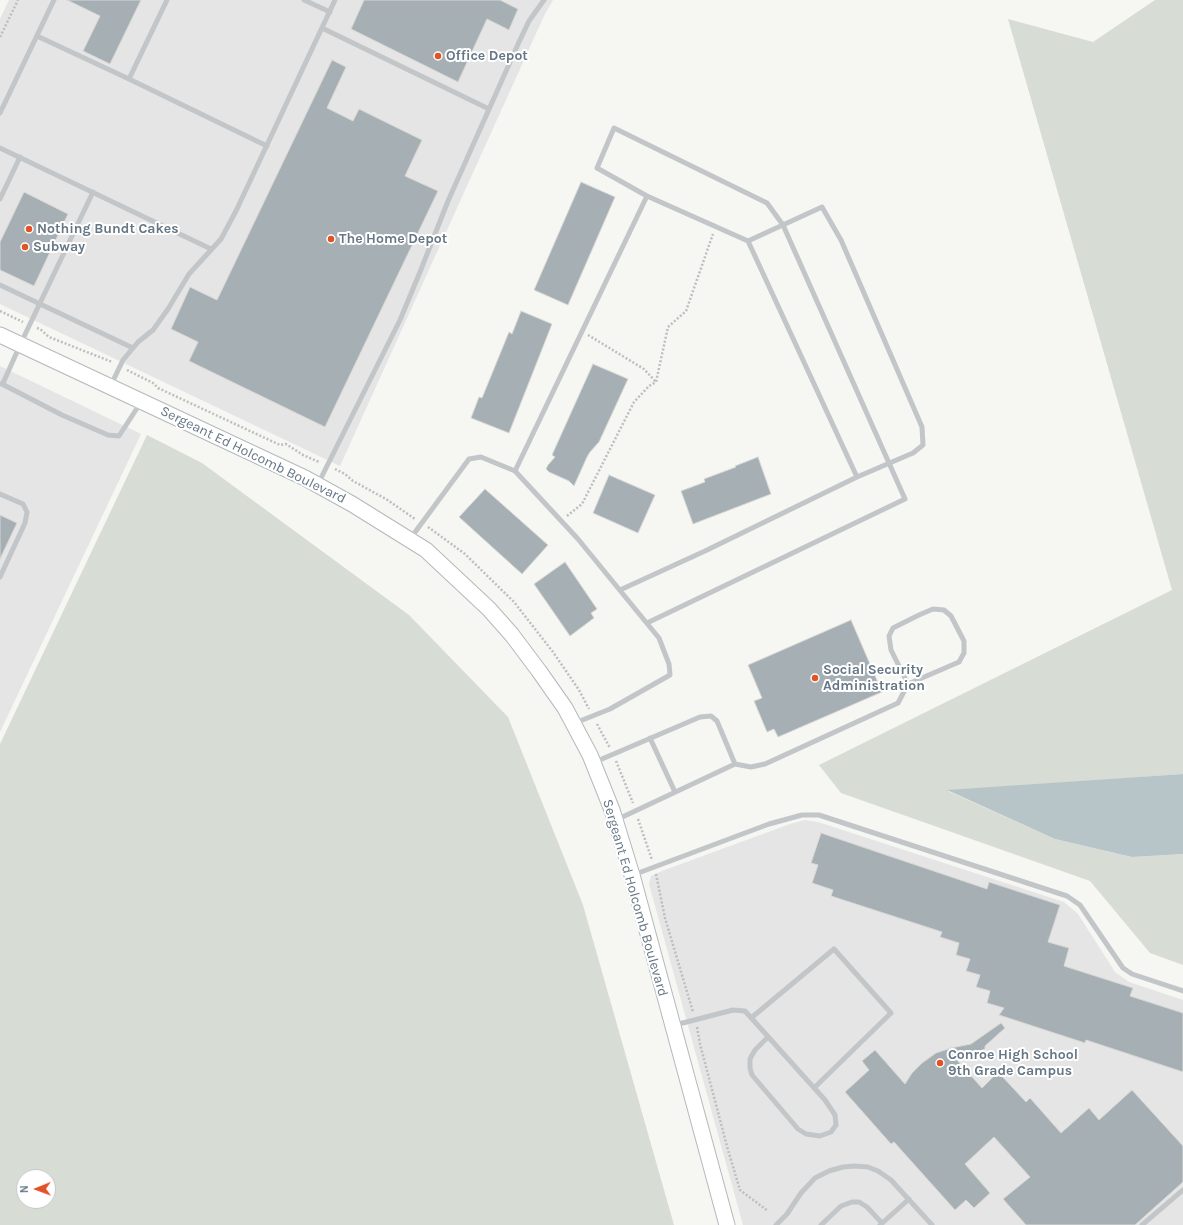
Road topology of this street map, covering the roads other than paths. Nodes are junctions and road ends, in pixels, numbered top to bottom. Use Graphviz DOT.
graph roads {
  1 [pos="54,0"];
  2 [pos="167,0"];
  3 [pos="304,0"];
  4 [pos="335,0"];
  5 [pos="544,0"];
  6 [pos="330,12"];
  7 [pos="322,28"];
  8 [pos="37,36"];
  9 [pos="129,79"];
  10 [pos="489,109"];
  11 [pos="0,113"];
  12 [pos="267,146"];
  13 [pos="0,148"];
  14 [pos="20,158"];
  15 [pos="93,192"];
  16 [pos="647,196"];
  17 [pos="0,199"];
  18 [pos="783,225"];
  19 [pos="748,241"];
  20 [pos="212,249"];
  21 [pos="0,285"];
  22 [pos="40,304"];
  23 [pos="0,335"];
  24 [pos="20,345"];
  25 [pos="133,348"];
  26 [pos="1,384"];
  27 [pos="110,386"];
  28 [pos="142,401"];
  29 [pos="889,462"];
  30 [pos="514,471"];
  31 [pos="857,477"];
  32 [pos="317,484"];
  33 [pos="0,494"];
  34 [pos="410,540"];
  35 [pos="0,577"];
  36 [pos="620,590"];
  37 [pos="647,623"];
  38 [pos="908,684"];
  39 [pos="574,724"];
  40 [pos="650,738"];
  41 [pos="593,763"];
  42 [pos="736,764"];
  43 [pos="675,792"];
  44 [pos="615,820"];
  45 [pos="632,875"];
  46 [pos="1183,990"];
  47 [pos="751,1018"];
  48 [pos="672,1025"];
  49 [pos="768,1037"];
  50 [pos="814,1088"];
  51 [pos="1183,1190"];
  52 [pos="909,1199"];
  53 [pos="880,1224"];
  54 [pos="727,1225"];
  55 [pos="776,1225"];
  56 [pos="821,1225"];
  57 [pos="932,1225"];
  58 [pos="1142,1225"];
  1 -- 8 [label="lane"];
  2 -- 9 [label="lane"];
  3 -- 6 [label="lane"];
  4 -- 6 [label="lane"];
  5 -- 10 [label="lane"];
  6 -- 7 [label="lane"];
  7 -- 10 [label="lane"];
  7 -- 12 [label="lane"];
  8 -- 9 [label="lane"];
  8 -- 11 [label="lane"];
  9 -- 12 [label="lane"];
  10 -- 32 [label="lane"];
  12 -- 20 [label="lane"];
  13 -- 14 [label="lane"];
  14 -- 15 [label="lane"];
  14 -- 17 [label="lane"];
  15 -- 20 [label="lane"];
  15 -- 22 [label="lane"];
  16 -- 18 [label="lane"];
  16 -- 19 [label="lane"];
  16 -- 30 [label="lane"];
  18 -- 19 [label="lane"];
  18 -- 29 [label="lane"];
  18 -- 29 [label="lane"];
  19 -- 31 [label="lane"];
  20 -- 25 [label="lane"];
  21 -- 22 [label="lane"];
  22 -- 24 [label="lane"];
  22 -- 25 [label="lane"];
  23 -- 24 [label="street, Sergeant Ed Holcomb Boulevard"];
  24 -- 26 [label="lane"];
  24 -- 27 [label="street, Sergeant Ed Holcomb Boulevard"];
  25 -- 27 [label="lane"];
  26 -- 28 [label="lane"];
  27 -- 28 [label="street, Sergeant Ed Holcomb Boulevard"];
  28 -- 32 [label="street, Sergeant Ed Holcomb Boulevard"];
  29 -- 31 [label="lane"];
  29 -- 37 [label="lane"];
  30 -- 34 [label="lane"];
  30 -- 36 [label="lane"];
  31 -- 36 [label="lane"];
  32 -- 34 [label="street, Sergeant Ed Holcomb Boulevard"];
  33 -- 35 [label="lane"];
  34 -- 39 [label="street, Sergeant Ed Holcomb Boulevard"];
  36 -- 37 [label="lane"];
  37 -- 39 [label="lane"];
  38 -- 38 [label="lane"];
  38 -- 42 [label="lane"];
  39 -- 41 [label="street, Sergeant Ed Holcomb Boulevard"];
  40 -- 41 [label="lane"];
  40 -- 42 [label="lane"];
  40 -- 43 [label="lane"];
  41 -- 44 [label="street, Sergeant Ed Holcomb Boulevard"];
  42 -- 43 [label="lane"];
  43 -- 44 [label="lane"];
  44 -- 45 [label="street, Sergeant Ed Holcomb Boulevard"];
  45 -- 46 [label="lane"];
  45 -- 48 [label="street, Sergeant Ed Holcomb Boulevard"];
  47 -- 48 [label="lane"];
  47 -- 49 [label="lane"];
  47 -- 50 [label="lane"];
  48 -- 54 [label="street, Sergeant Ed Holcomb Boulevard"];
  49 -- 50 [label="lane"];
  49 -- 50 [label="lane"];
  51 -- 58 [label="lane"];
  52 -- 53 [label="lane"];
  52 -- 55 [label="lane"];
  52 -- 57 [label="lane"];
  53 -- 56 [label="lane"];
}
